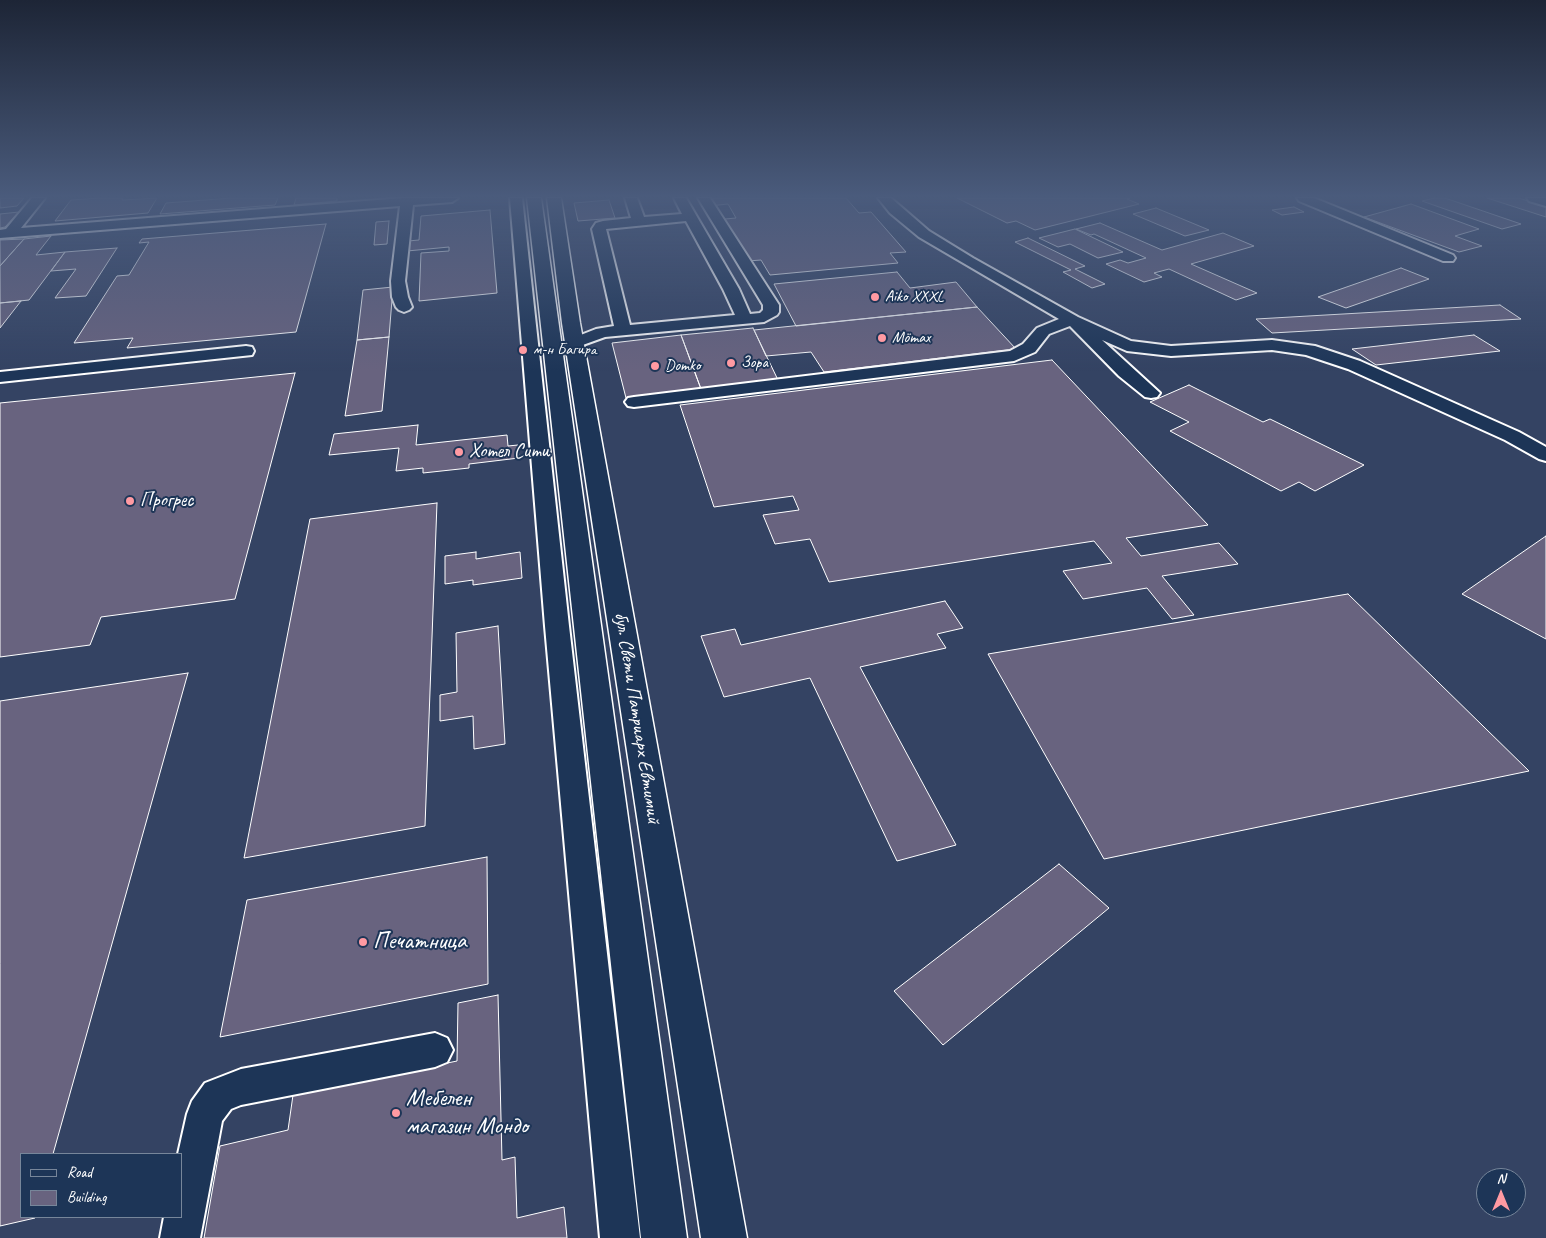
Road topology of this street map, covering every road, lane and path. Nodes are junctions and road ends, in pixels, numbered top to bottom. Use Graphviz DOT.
graph roads {
  1 [pos="403,256"];
  2 [pos="534,256"];
  3 [pos="537,256"];
  4 [pos="548,256"];
  5 [pos="606,256"];
  6 [pos="711,256"];
  7 [pos="740,256"];
  8 [pos="958,256"];
  9 [pos="1443,256"];
  10 [pos="1448,258"];
  11 [pos="404,307"];
  12 [pos="745,319"];
  13 [pos="1072,320"];
  14 [pos="622,323"];
  15 [pos="573,333"];
  16 [pos="246,351"];
  17 [pos="0,377"];
  18 [pos="1151,393"];
  19 [pos="634,402"];
  20 [pos="1546,456"];
  21 [pos="435,1050"];
  22 [pos="716,1227"];
  23 [pos="180,1238"];
  24 [pos="620,1238"];
  25 [pos="664,1238"];
  1 -- 11 [label="street"];
  2 -- 24 [label="street"];
  3 -- 25 [label="main road, бул. Свети Патриарх Евтимий"];
  4 -- 15 [label="main road, бул. Свети Патриарх Евтимий"];
  5 -- 14 [label="street"];
  6 -- 12 [label="street"];
  7 -- 12 [label="street"];
  8 -- 13 [label="street"];
  9 -- 10 [label="street"];
  12 -- 14 [label="street"];
  13 -- 18 [label="street"];
  13 -- 19 [label="street"];
  13 -- 20 [label="street"];
  14 -- 15 [label="street"];
  15 -- 22 [label="main road, бул. Свети Патриарх Евтимий"];
  16 -- 17 [label="street"];
  21 -- 23 [label="street"];
}
